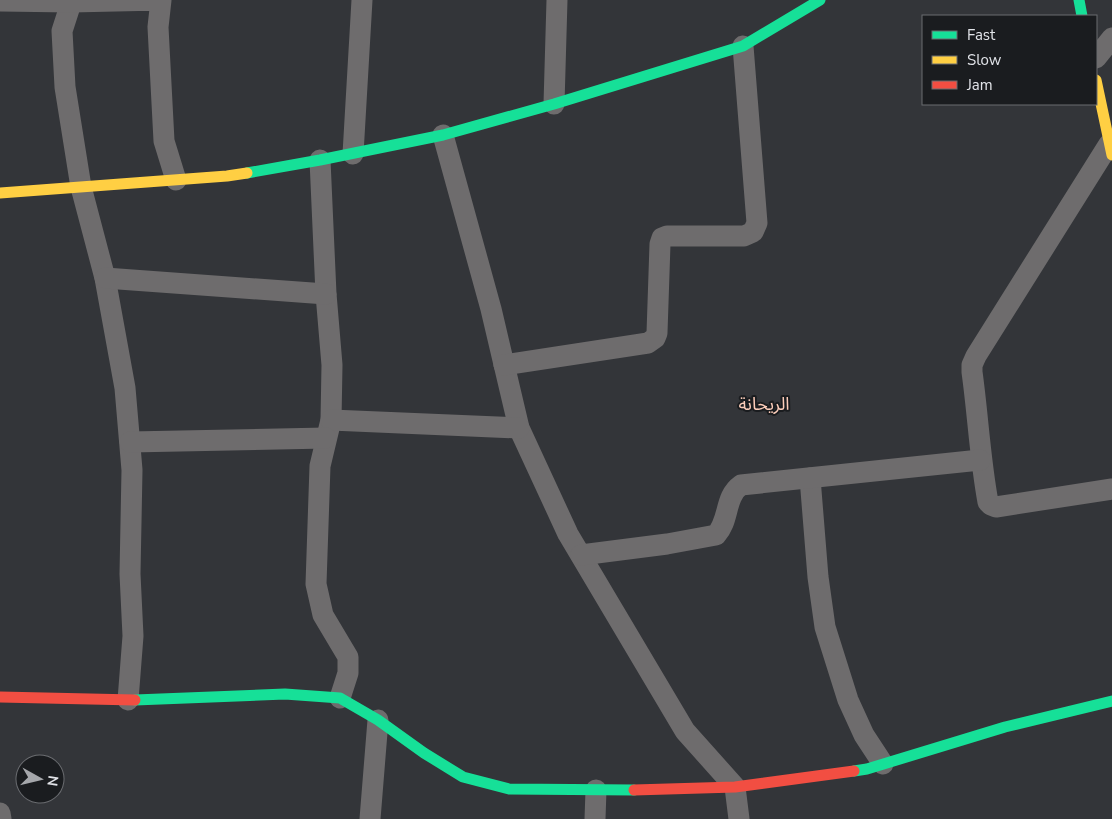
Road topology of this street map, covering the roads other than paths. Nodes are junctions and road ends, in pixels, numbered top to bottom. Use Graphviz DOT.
graph roads {
  1 [pos="362,0"];
  2 [pos="557,0"];
  3 [pos="820,0"];
  4 [pos="1079,0"];
  5 [pos="0,1"];
  6 [pos="72,1"];
  7 [pos="1082,15"];
  8 [pos="743,46"];
  9 [pos="1097,85"];
  10 [pos="554,104"];
  11 [pos="443,135"];
  12 [pos="1111,150"];
  13 [pos="354,154"];
  14 [pos="320,160"];
  15 [pos="176,180"];
  16 [pos="81,187"];
  17 [pos="0,194"];
  18 [pos="106,278"];
  19 [pos="326,294"];
  20 [pos="504,365"];
  21 [pos="519,428"];
  22 [pos="328,429"];
  23 [pos="130,442"];
  24 [pos="980,460"];
  25 [pos="810,478"];
  26 [pos="1112,489"];
  27 [pos="581,555"];
  28 [pos="0,696"];
  29 [pos="340,698"];
  30 [pos="128,700"];
  31 [pos="1112,701"];
  32 [pos="378,720"];
  33 [pos="883,764"];
  34 [pos="735,787"];
  35 [pos="596,790"];
  36 [pos="0,814"];
  37 [pos="1,819"];
  38 [pos="370,819"];
  39 [pos="596,819"];
  40 [pos="739,819"];
  1 -- 13 [label="street"];
  2 -- 10 [label="street"];
  3 -- 8 [label="street"];
  4 -- 7 [label="street"];
  5 -- 6 [label="street"];
  6 -- 15 [label="street"];
  6 -- 16 [label="street"];
  8 -- 10 [label="street"];
  8 -- 20 [label="street"];
  9 -- 12 [label="street"];
  10 -- 11 [label="street"];
  11 -- 13 [label="street"];
  11 -- 20 [label="street"];
  12 -- 24 [label="street"];
  13 -- 14 [label="street"];
  14 -- 15 [label="street"];
  14 -- 19 [label="street"];
  15 -- 16 [label="street"];
  16 -- 17 [label="street"];
  16 -- 18 [label="street"];
  18 -- 19 [label="street"];
  18 -- 23 [label="street"];
  19 -- 22 [label="street"];
  20 -- 21 [label="street"];
  21 -- 22 [label="street"];
  21 -- 27 [label="street"];
  22 -- 23 [label="street"];
  22 -- 29 [label="street"];
  23 -- 30 [label="street"];
  24 -- 25 [label="street"];
  24 -- 26 [label="street"];
  25 -- 27 [label="street"];
  25 -- 33 [label="street"];
  27 -- 34 [label="street"];
  28 -- 30 [label="street"];
  29 -- 30 [label="street"];
  29 -- 32 [label="street"];
  31 -- 33 [label="street"];
  32 -- 35 [label="street"];
  32 -- 38 [label="street"];
  33 -- 34 [label="street"];
  34 -- 35 [label="street"];
  34 -- 40 [label="street"];
  35 -- 39 [label="street"];
  36 -- 37 [label="street"];
}
